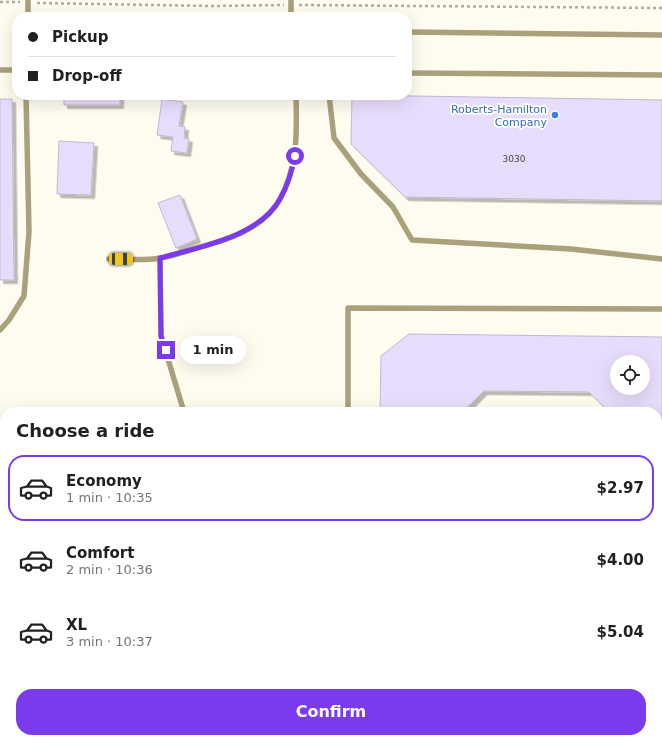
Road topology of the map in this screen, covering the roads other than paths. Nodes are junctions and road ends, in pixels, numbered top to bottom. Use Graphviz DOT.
graph roads {
  1 [pos="28,1"];
  2 [pos="28,12"];
  3 [pos="412,32"];
  4 [pos="662,35"];
  5 [pos="0,70"];
  6 [pos="12,70"];
  7 [pos="412,73"];
  8 [pos="662,75"];
  9 [pos="26,100"];
  10 [pos="296,100"];
  11 [pos="330,100"];
  12 [pos="160,258"];
  13 [pos="109,259"];
  14 [pos="662,259"];
  15 [pos="662,309"];
  16 [pos="0,330"];
  17 [pos="182,407"];
  18 [pos="348,407"];
  1 -- 2 [label="lane"];
  3 -- 4 [label="lane"];
  5 -- 6 [label="lane"];
  7 -- 8 [label="lane"];
  9 -- 16 [label="lane"];
  10 -- 12 [label="lane"];
  11 -- 14 [label="lane"];
  12 -- 13 [label="lane"];
  12 -- 17 [label="lane"];
  15 -- 18 [label="lane"];
}
